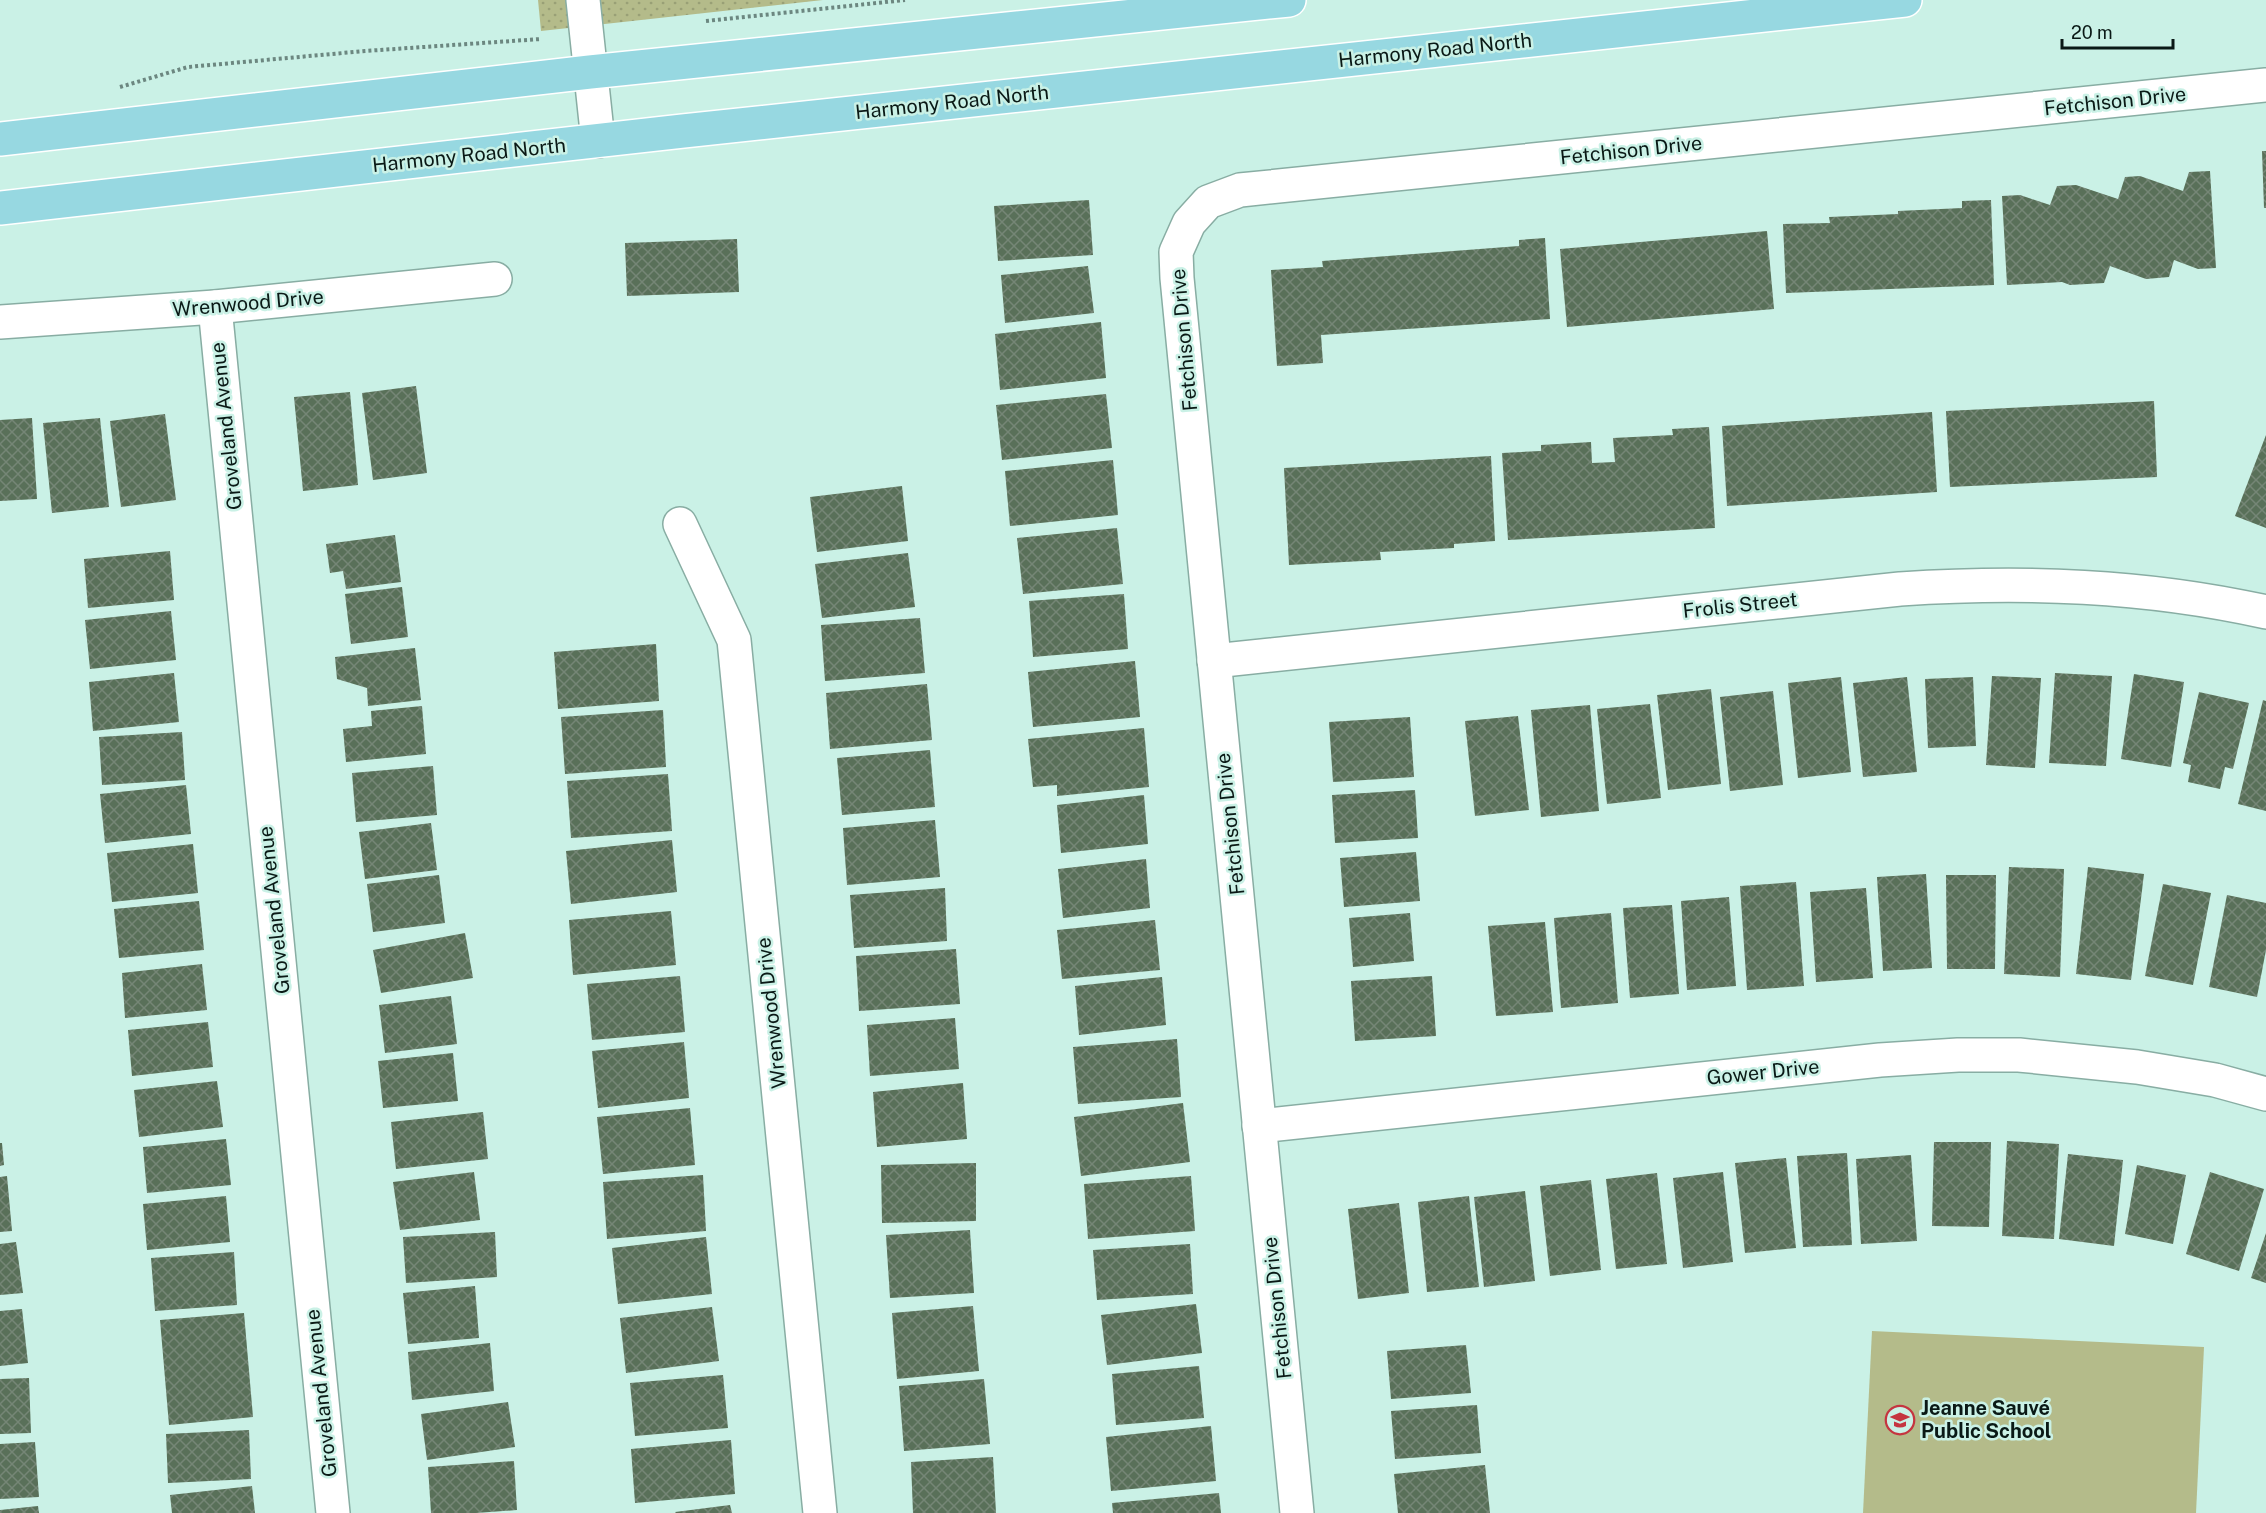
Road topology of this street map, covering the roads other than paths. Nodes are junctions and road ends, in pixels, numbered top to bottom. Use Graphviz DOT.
graph roads {
  1 [pos="583,0"];
  2 [pos="1289,0"];
  3 [pos="1905,0"];
  4 [pos="590,72"];
  5 [pos="2266,85"];
  6 [pos="0,139"];
  7 [pos="598,141"];
  8 [pos="0,208"];
  9 [pos="495,279"];
  10 [pos="214,306"];
  11 [pos="0,321"];
  12 [pos="680,524"];
  13 [pos="2266,612"];
  14 [pos="1214,661"];
  15 [pos="2266,1094"];
  16 [pos="1259,1126"];
  17 [pos="333,1513"];
  18 [pos="820,1513"];
  19 [pos="1297,1513"];
  1 -- 4 [label="street"];
  2 -- 4 [label="main road"];
  3 -- 7 [label="main road, Harmony Road North"];
  4 -- 6 [label="main road"];
  4 -- 7 [label="street"];
  5 -- 14 [label="street, Fetchison Drive"];
  7 -- 8 [label="main road, Harmony Road North"];
  9 -- 10 [label="street, Wrenwood Drive"];
  10 -- 11 [label="street, Wrenwood Drive"];
  10 -- 17 [label="street, Groveland Avenue"];
  12 -- 18 [label="street, Wrenwood Drive"];
  13 -- 14 [label="street, Frolis Street"];
  14 -- 16 [label="street, Fetchison Drive"];
  15 -- 16 [label="street, Gower Drive"];
  16 -- 19 [label="street, Fetchison Drive"];
}
